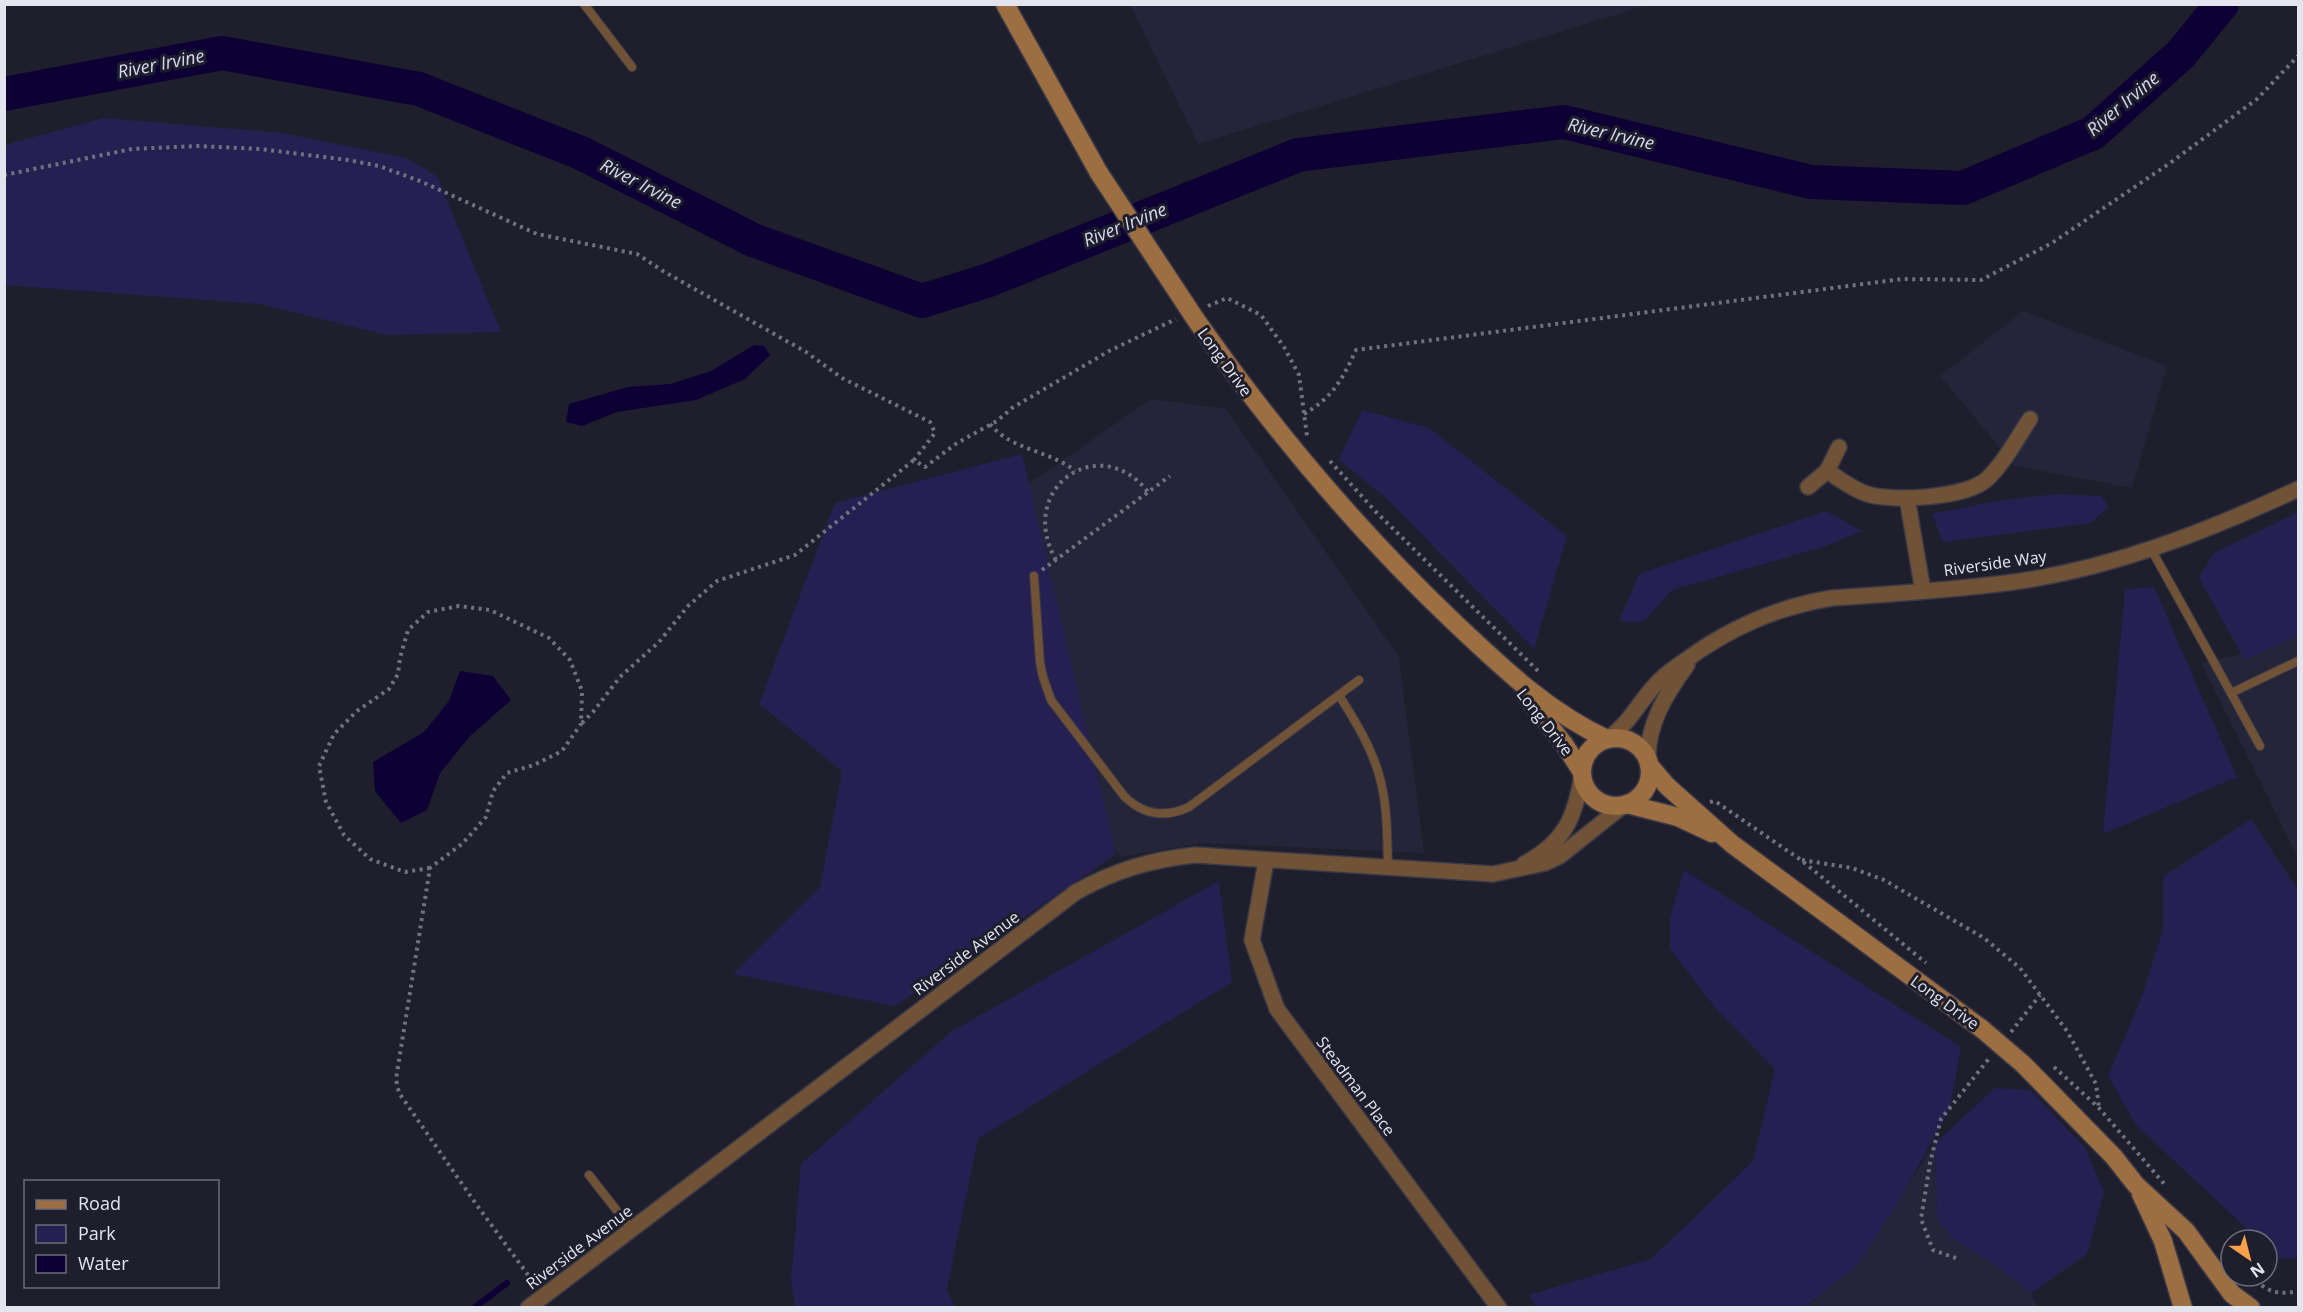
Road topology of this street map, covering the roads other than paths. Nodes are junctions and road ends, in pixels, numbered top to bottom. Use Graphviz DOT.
graph roads {
  1 [pos="584,4"];
  2 [pos="1005,4"];
  3 [pos="632,67"];
  4 [pos="2030,418"];
  5 [pos="1839,447"];
  6 [pos="1827,471"];
  7 [pos="1808,487"];
  8 [pos="2298,489"];
  9 [pos="1907,498"];
  10 [pos="2151,549"];
  11 [pos="1034,576"];
  12 [pos="1923,591"];
  13 [pos="1695,653"];
  14 [pos="2298,661"];
  15 [pos="1506,673"];
  16 [pos="1359,680"];
  17 [pos="2231,693"];
  18 [pos="1339,695"];
  19 [pos="1608,739"];
  20 [pos="2260,746"];
  21 [pos="1648,763"];
  22 [pos="1582,773"];
  23 [pos="1625,804"];
  24 [pos="1732,844"];
  25 [pos="1266,861"];
  26 [pos="1388,869"];
  27 [pos="1508,872"];
  28 [pos="589,1175"];
  29 [pos="2136,1185"];
  30 [pos="632,1230"];
  31 [pos="528,1308"];
  32 [pos="1499,1308"];
  33 [pos="2183,1308"];
  34 [pos="2252,1308"];
  1 -- 3 [label="lane"];
  2 -- 15 [label="main road, Long Drive, bridge"];
  4 -- 9 [label="street"];
  5 -- 6 [label="street"];
  6 -- 7 [label="street"];
  6 -- 9 [label="street"];
  8 -- 10 [label="street, Riverside Way"];
  9 -- 12 [label="street"];
  10 -- 12 [label="street, Riverside Way"];
  10 -- 17 [label="lane"];
  11 -- 18 [label="lane"];
  12 -- 13 [label="street, Riverside Way"];
  13 -- 19 [label="street, Riverside Way"];
  13 -- 21 [label="street, Riverside Way"];
  14 -- 17 [label="lane"];
  15 -- 19 [label="main road, Long Drive"];
  15 -- 22 [label="main road, Long Drive"];
  16 -- 18 [label="lane"];
  17 -- 20 [label="lane"];
  18 -- 26 [label="lane"];
  19 -- 21 [label="main road"];
  19 -- 22 [label="main road"];
  21 -- 23 [label="main road"];
  21 -- 24 [label="main road, Long Drive"];
  22 -- 23 [label="main road"];
  22 -- 27 [label="street, Riverside Avenue"];
  23 -- 24 [label="main road, Long Drive"];
  23 -- 27 [label="street, Riverside Avenue"];
  24 -- 29 [label="main road, Long Drive, bridge"];
  25 -- 26 [label="street, Riverside Avenue"];
  25 -- 30 [label="street, Riverside Avenue"];
  25 -- 32 [label="street, Steadman Place"];
  26 -- 27 [label="street, Riverside Avenue"];
  28 -- 30 [label="lane"];
  29 -- 33 [label="main road, Long Drive"];
  29 -- 34 [label="main road, Long Drive"];
  30 -- 31 [label="street, Riverside Avenue"];
}
